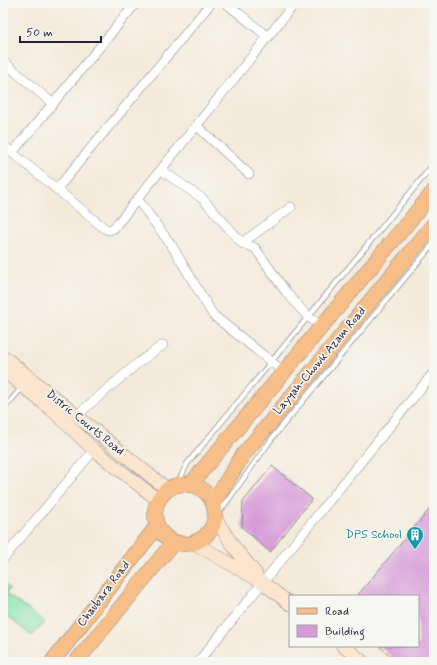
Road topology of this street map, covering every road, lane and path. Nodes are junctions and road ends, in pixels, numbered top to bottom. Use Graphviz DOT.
graph roads {
  1 [pos="136,3"];
  2 [pos="211,3"];
  3 [pos="226,3"];
  4 [pos="295,3"];
  5 [pos="268,37"];
  6 [pos="3,61"];
  7 [pos="53,104"];
  8 [pos="197,126"];
  9 [pos="3,145"];
  10 [pos="12,153"];
  11 [pos="434,164"];
  12 [pos="162,170"];
  13 [pos="249,174"];
  14 [pos="57,189"];
  15 [pos="434,191"];
  16 [pos="138,200"];
  17 [pos="291,207"];
  18 [pos="434,224"];
  19 [pos="242,243"];
  20 [pos="434,244"];
  21 [pos="308,317"];
  22 [pos="323,326"];
  23 [pos="163,345"];
  24 [pos="3,356"];
  25 [pos="271,362"];
  26 [pos="3,370"];
  27 [pos="284,372"];
  28 [pos="434,372"];
  29 [pos="23,386"];
  30 [pos="3,410"];
  31 [pos="76,416"];
  32 [pos="94,450"];
  33 [pos="173,490"];
  34 [pos="213,503"];
  35 [pos="215,518"];
  36 [pos="157,526"];
  37 [pos="173,542"];
  38 [pos="194,543"];
  39 [pos="3,559"];
  40 [pos="262,582"];
  41 [pos="289,603"];
  42 [pos="344,647"];
  43 [pos="52,662"];
  44 [pos="76,662"];
  45 [pos="198,662"];
  46 [pos="363,662"];
  1 -- 7 [label="street"];
  2 -- 14 [label="street"];
  3 -- 5 [label="street"];
  4 -- 5 [label="street"];
  5 -- 8 [label="street"];
  6 -- 7 [label="street"];
  7 -- 10 [label="street"];
  8 -- 12 [label="street"];
  8 -- 13 [label="street"];
  9 -- 10 [label="street"];
  10 -- 14 [label="street"];
  11 -- 21 [label="lane"];
  12 -- 16 [label="street"];
  12 -- 19 [label="street"];
  14 -- 16 [label="street"];
  15 -- 22 [label="main road"];
  16 -- 25 [label="street"];
  17 -- 19 [label="street"];
  18 -- 34 [label="main road, Layyah-Chowk Azam Road"];
  19 -- 21 [label="street"];
  20 -- 35 [label="lane"];
  21 -- 22 [label="street"];
  21 -- 25 [label="lane"];
  22 -- 27 [label="main road"];
  23 -- 31 [label="street"];
  24 -- 31 [label="street, Distric Courts Road"];
  25 -- 27 [label="street"];
  25 -- 33 [label="lane"];
  26 -- 29 [label="street, Distric Courts Road"];
  27 -- 33 [label="main road"];
  28 -- 40 [label="street"];
  29 -- 30 [label="lane"];
  29 -- 32 [label="street, Distric Courts Road"];
  31 -- 33 [label="street, Distric Courts Road"];
  32 -- 33 [label="street, Distric Courts Road"];
  32 -- 39 [label="street"];
  33 -- 34 [label="main road"];
  33 -- 36 [label="main road"];
  34 -- 35 [label="main road"];
  35 -- 38 [label="main road"];
  35 -- 40 [label="street"];
  36 -- 37 [label="main road"];
  36 -- 43 [label="main road, Chaubara Road"];
  37 -- 38 [label="main road"];
  37 -- 44 [label="main road, Chaubara Road"];
  38 -- 40 [label="street"];
  40 -- 41 [label="street"];
  40 -- 45 [label="street"];
  42 -- 46 [label="street"];
}
